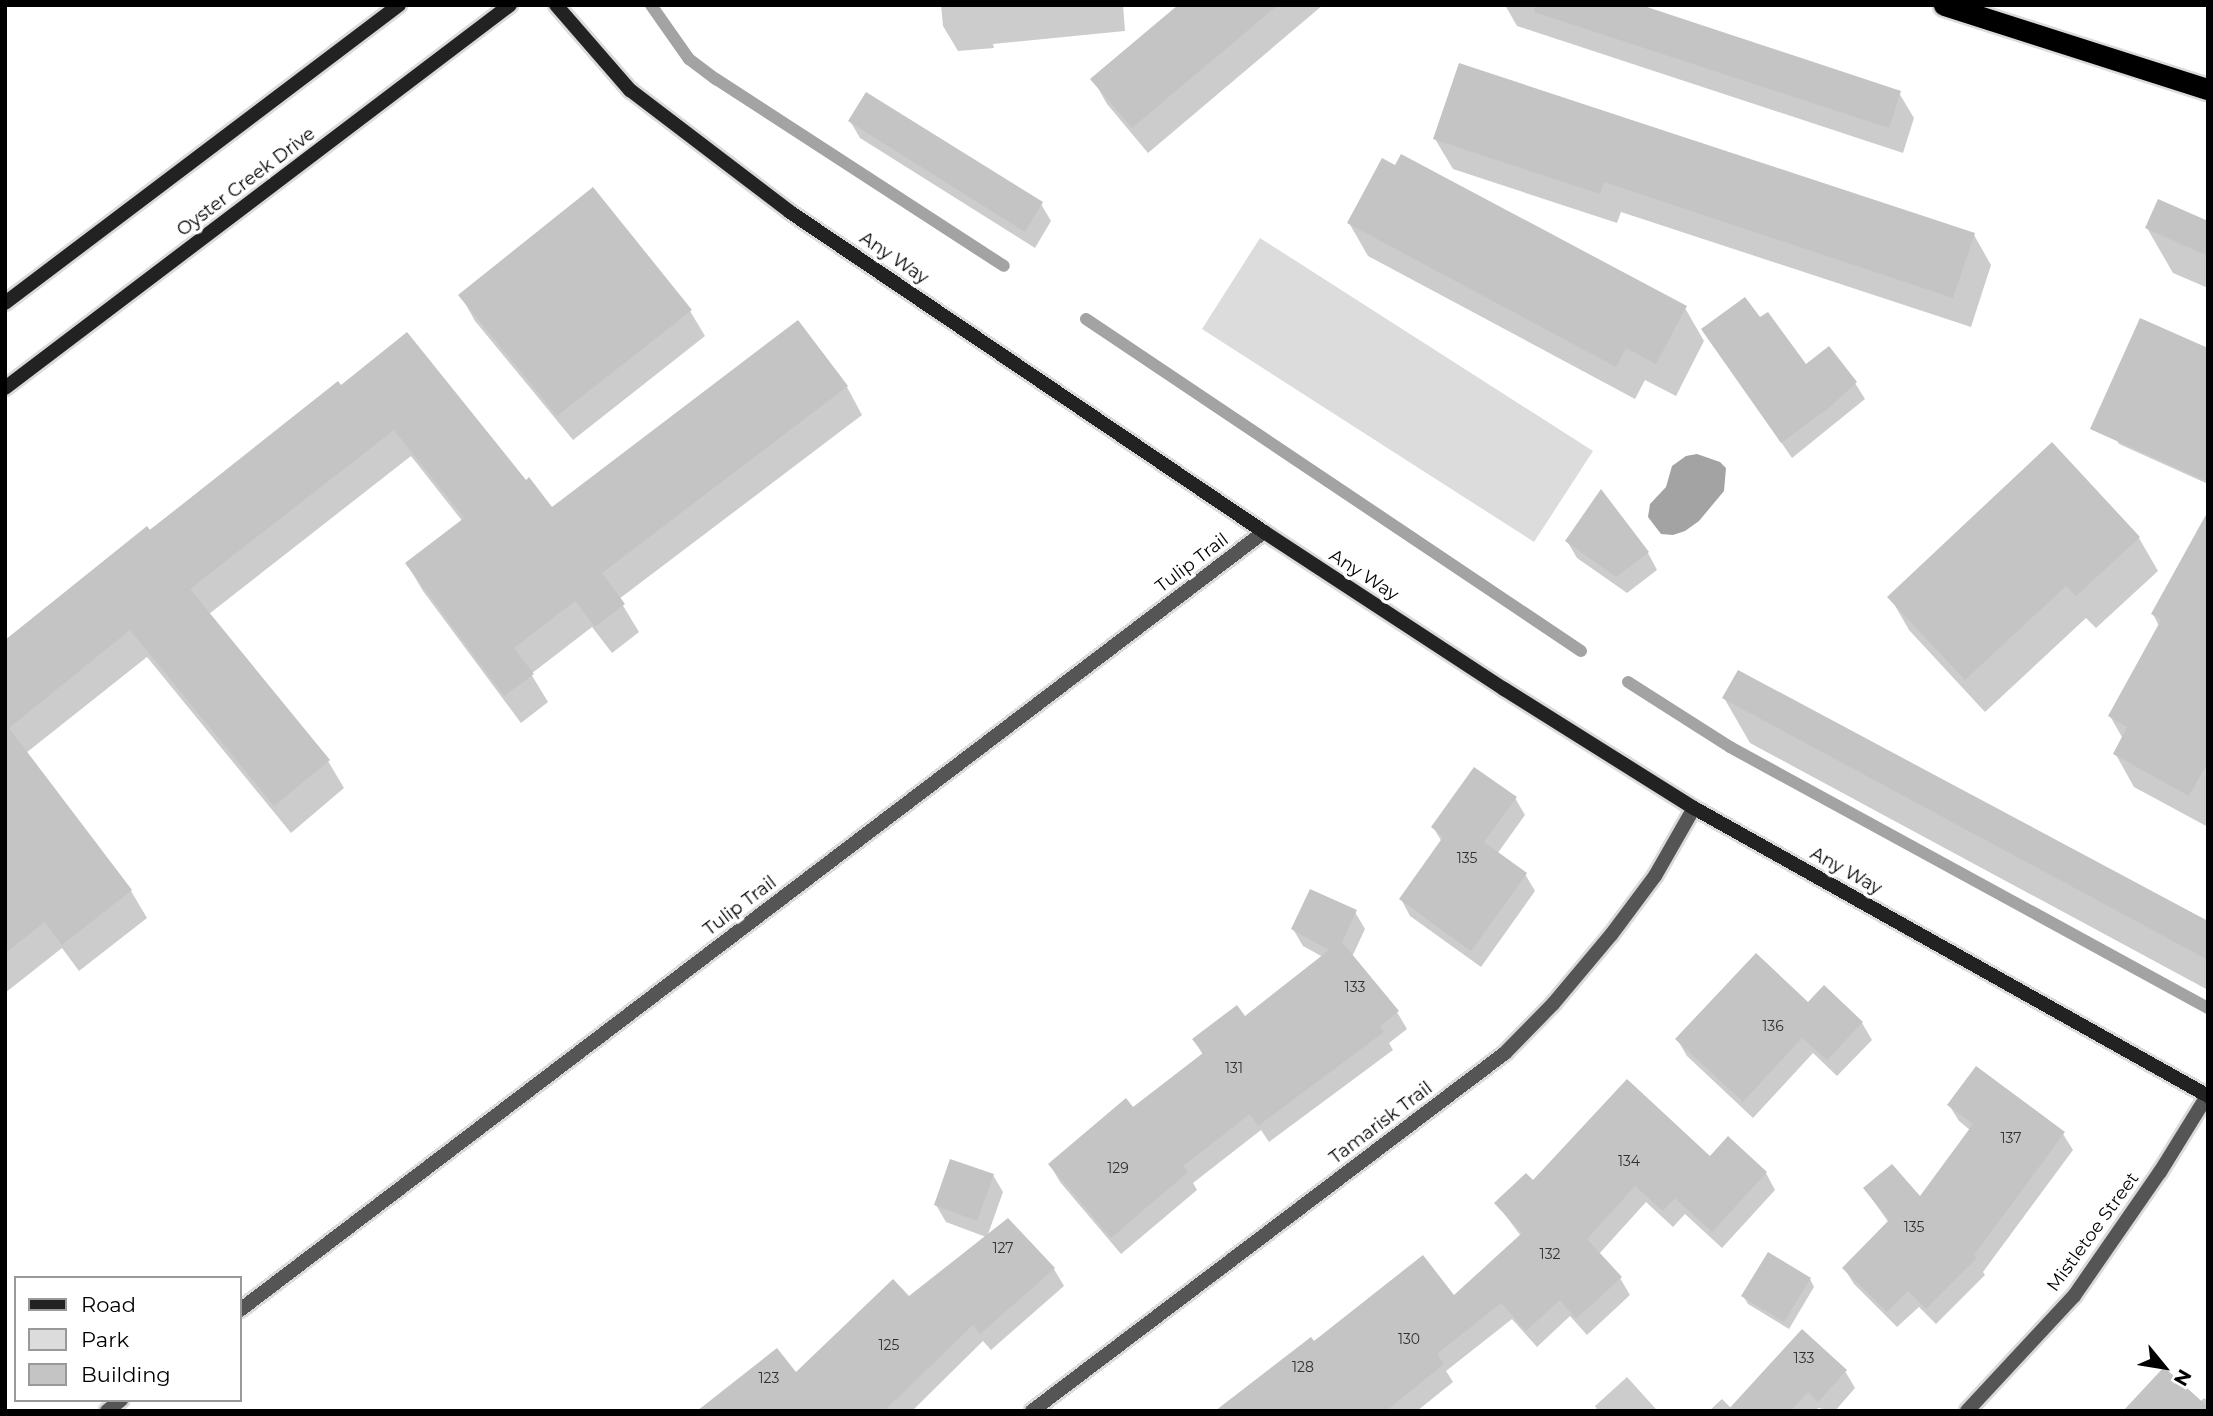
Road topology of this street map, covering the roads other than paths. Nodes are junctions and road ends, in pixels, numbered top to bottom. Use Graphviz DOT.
graph roads {
  1 [pos="399,5"];
  2 [pos="510,5"];
  3 [pos="556,5"];
  4 [pos="1944,5"];
  5 [pos="2208,89"];
  6 [pos="5,303"];
  7 [pos="5,388"];
  8 [pos="1265,532"];
  9 [pos="1694,808"];
  10 [pos="2207,1096"];
  11 [pos="242,1308"];
  12 [pos="1032,1411"];
  13 [pos="1966,1411"];
  1 -- 6 [label="street"];
  2 -- 7 [label="street, Oyster Creek Drive"];
  3 -- 8 [label="street, Any Way"];
  4 -- 5 [label="highway"];
  8 -- 9 [label="street, Any Way"];
  8 -- 11 [label="street, Tulip Trail"];
  9 -- 10 [label="street, Any Way"];
  9 -- 12 [label="street, Tamarisk Trail"];
  10 -- 13 [label="street, Mistletoe Street"];
}
